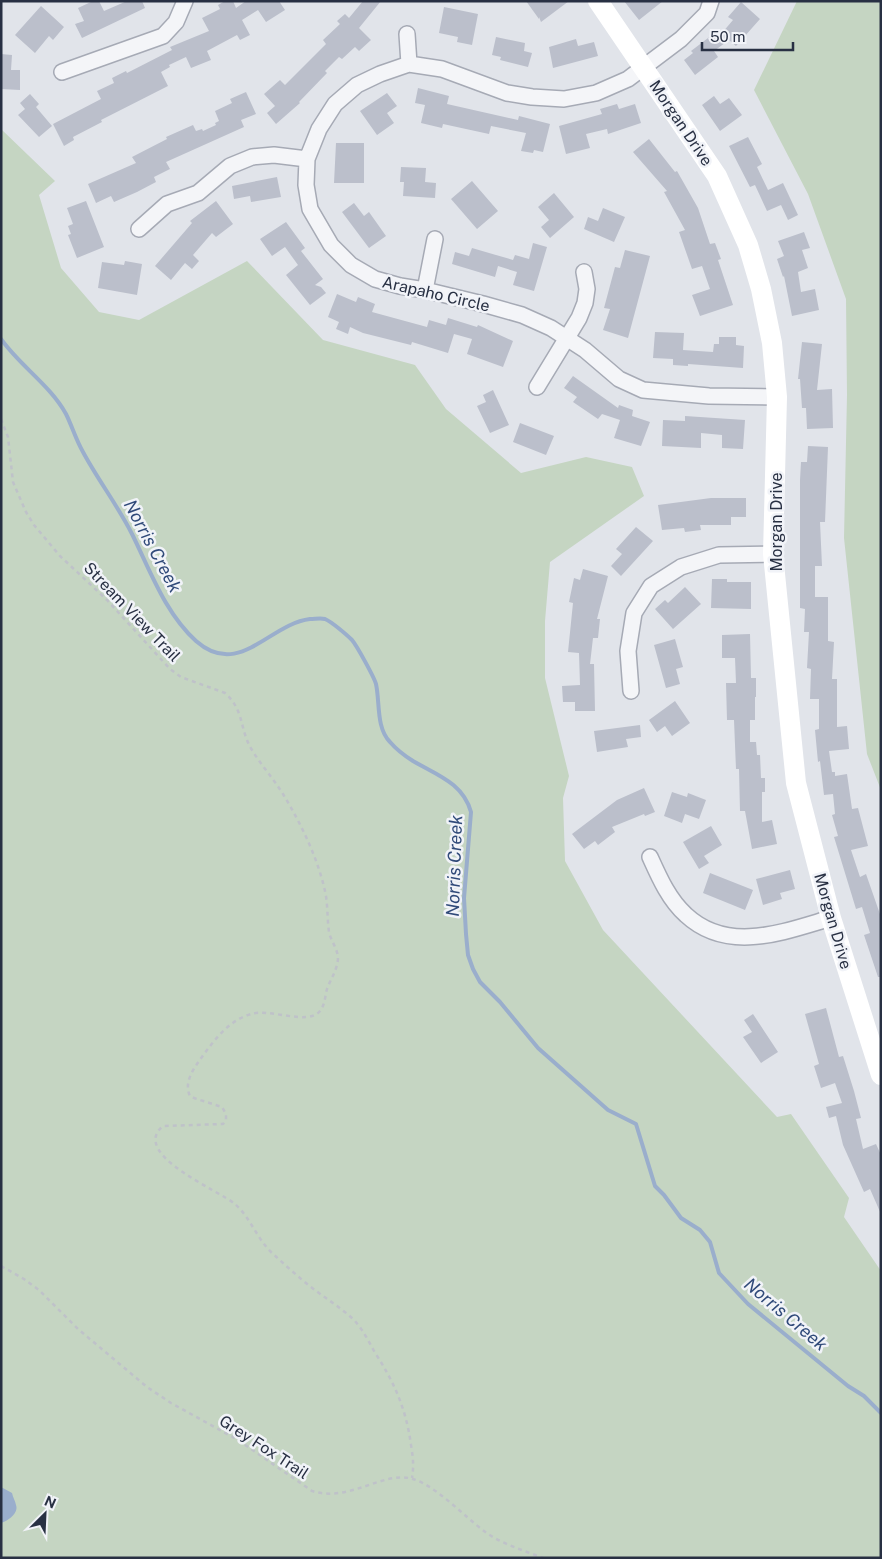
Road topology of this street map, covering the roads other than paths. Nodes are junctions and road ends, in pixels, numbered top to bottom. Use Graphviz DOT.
graph roads {
  1 [pos="186,1"];
  2 [pos="598,1"];
  3 [pos="711,1"];
  4 [pos="407,34"];
  5 [pos="409,64"];
  6 [pos="644,67"];
  7 [pos="62,72"];
  8 [pos="307,160"];
  9 [pos="139,229"];
  10 [pos="435,239"];
  11 [pos="584,272"];
  12 [pos="425,290"];
  13 [pos="566,338"];
  14 [pos="537,387"];
  15 [pos="777,397"];
  16 [pos="774,554"];
  17 [pos="631,691"];
  18 [pos="650,857"];
  19 [pos="831,918"];
  20 [pos="881,1075"];
  1 -- 7 [label="street"];
  2 -- 6 [label="street, Morgan Drive"];
  3 -- 6 [label="street, Arapaho Circle"];
  4 -- 5 [label="street"];
  5 -- 6 [label="street, Arapaho Circle"];
  5 -- 8 [label="street, Arapaho Circle"];
  6 -- 15 [label="street, Morgan Drive"];
  8 -- 9 [label="street"];
  8 -- 12 [label="street, Arapaho Circle"];
  10 -- 12 [label="street"];
  11 -- 13 [label="street"];
  12 -- 13 [label="street, Arapaho Circle"];
  13 -- 14 [label="street"];
  13 -- 15 [label="street, Arapaho Circle"];
  15 -- 16 [label="street, Morgan Drive"];
  16 -- 17 [label="street"];
  16 -- 19 [label="street, Morgan Drive"];
  18 -- 19 [label="street"];
  19 -- 20 [label="street, Morgan Drive"];
}
